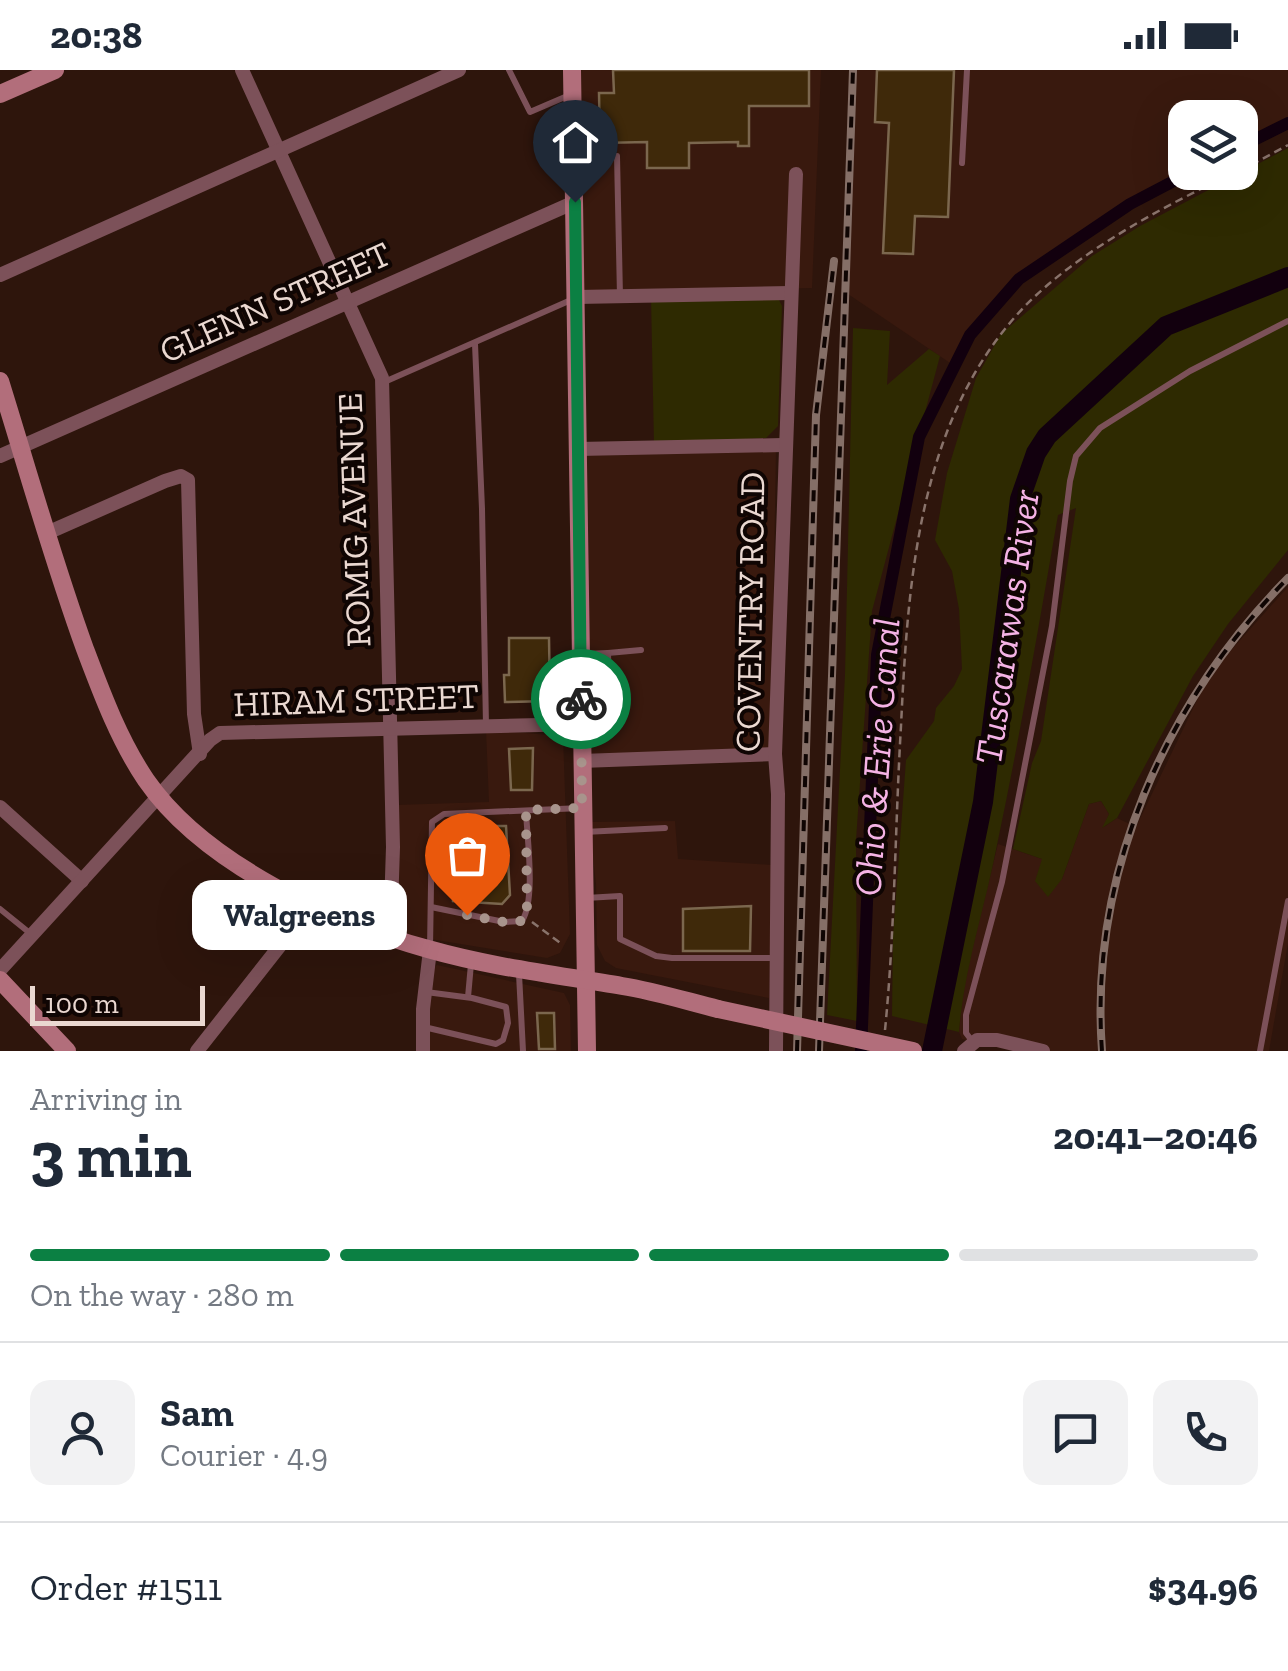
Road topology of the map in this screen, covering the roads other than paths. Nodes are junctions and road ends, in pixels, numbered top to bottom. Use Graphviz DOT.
graph roads {
  1 [pos="55,70"];
  2 [pos="242,70"];
  3 [pos="459,70"];
  4 [pos="509,70"];
  5 [pos="572,70"];
  6 [pos="967,70"];
  7 [pos="29,75"];
  8 [pos="0,94"];
  9 [pos="573,94"];
  10 [pos="279,152"];
  11 [pos="574,155"];
  12 [pos="962,163"];
  13 [pos="796,174"];
  14 [pos="575,202"];
  15 [pos="0,275"];
  16 [pos="790,294"];
  17 [pos="620,296"];
  18 [pos="576,297"];
  19 [pos="346,304"];
  20 [pos="1288,321"];
  21 [pos="475,344"];
  22 [pos="0,382"];
  23 [pos="382,383"];
  24 [pos="784,445"];
  25 [pos="21,449"];
  26 [pos="578,449"];
  27 [pos="0,456"];
  28 [pos="47,533"];
  29 [pos="641,650"];
  30 [pos="608,653"];
  31 [pos="580,654"];
  32 [pos="581,692"];
  33 [pos="581,724"];
  34 [pos="486,726"];
  35 [pos="389,729"];
  36 [pos="200,754"];
  37 [pos="774,754"];
  38 [pos="582,762"];
  39 [pos="161,797"];
  40 [pos="0,807"];
  41 [pos="582,808"];
  42 [pos="526,810"];
  43 [pos="665,828"];
  44 [pos="583,832"];
  45 [pos="82,881"];
  46 [pos="584,898"];
  47 [pos="1288,901"];
  48 [pos="312,905"];
  49 [pos="431,907"];
  50 [pos="0,909"];
  51 [pos="32,935"];
  52 [pos="390,938"];
  53 [pos="430,950"];
  54 [pos="471,958"];
  55 [pos="775,958"];
  56 [pos="519,968"];
  57 [pos="0,970"];
  58 [pos="0,980"];
  59 [pos="586,981"];
  60 [pos="425,992"];
  61 [pos="468,997"];
  62 [pos="423,1027"];
  63 [pos="969,1046"];
  64 [pos="67,1051"];
  65 [pos="197,1051"];
  66 [pos="423,1051"];
  67 [pos="523,1051"];
  68 [pos="587,1051"];
  69 [pos="776,1051"];
  70 [pos="913,1051"];
  71 [pos="1042,1051"];
  72 [pos="1260,1051"];
  1 -- 7 [label="main road"];
  2 -- 10 [label="street, ROMIG AVENUE"];
  3 -- 10 [label="street"];
  4 -- 9 [label="lane"];
  5 -- 9 [label="main road"];
  6 -- 12 [label="lane"];
  7 -- 8 [label="main road"];
  9 -- 11 [label="main road"];
  10 -- 15 [label="street"];
  10 -- 19 [label="street, ROMIG AVENUE"];
  11 -- 14 [label="main road"];
  11 -- 17 [label="lane"];
  13 -- 16 [label="street, COVENTRY ROAD"];
  14 -- 18 [label="main road"];
  14 -- 19 [label="street, GLENN STREET"];
  16 -- 17 [label="street"];
  16 -- 24 [label="street, COVENTRY ROAD"];
  17 -- 18 [label="street"];
  18 -- 21 [label="lane"];
  18 -- 26 [label="main road"];
  19 -- 23 [label="street, ROMIG AVENUE"];
  19 -- 25 [label="street, GLENN STREET"];
  20 -- 63 [label="lane"];
  21 -- 23 [label="lane"];
  21 -- 34 [label="lane"];
  22 -- 25 [label="main road"];
  23 -- 35 [label="street, ROMIG AVENUE"];
  24 -- 26 [label="street"];
  24 -- 37 [label="street, COVENTRY ROAD"];
  25 -- 27 [label="street, GLENN STREET"];
  25 -- 28 [label="main road"];
  26 -- 31 [label="main road"];
  28 -- 36 [label="street"];
  28 -- 39 [label="main road"];
  29 -- 30 [label="lane"];
  30 -- 31 [label="lane"];
  30 -- 32 [label="lane"];
  31 -- 32 [label="main road"];
  32 -- 33 [label="main road"];
  33 -- 34 [label="street, HIRAM STREET"];
  33 -- 38 [label="main road"];
  34 -- 35 [label="street, HIRAM STREET"];
  35 -- 36 [label="street, HIRAM STREET"];
  35 -- 52 [label="street, ROMIG AVENUE"];
  36 -- 39 [label="street, HIRAM STREET"];
  37 -- 38 [label="street"];
  37 -- 55 [label="street, COVENTRY ROAD"];
  38 -- 41 [label="main road"];
  39 -- 45 [label="street, HIRAM STREET"];
  39 -- 48 [label="main road"];
  40 -- 45 [label="street"];
  41 -- 42 [label="lane"];
  41 -- 44 [label="main road"];
  42 -- 49 [label="lane"];
  42 -- 49 [label="lane"];
  43 -- 44 [label="lane"];
  44 -- 46 [label="main road"];
  45 -- 51 [label="street, HIRAM STREET"];
  46 -- 55 [label="lane"];
  46 -- 59 [label="main road"];
  47 -- 72 [label="lane"];
  48 -- 52 [label="main road"];
  48 -- 65 [label="street"];
  49 -- 53 [label="lane"];
  50 -- 51 [label="lane"];
  51 -- 57 [label="street, HIRAM STREET"];
  52 -- 53 [label="main road"];
  53 -- 54 [label="main road"];
  53 -- 60 [label="street"];
  54 -- 56 [label="main road"];
  54 -- 61 [label="lane"];
  55 -- 69 [label="street, COVENTRY ROAD"];
  56 -- 59 [label="main road"];
  56 -- 67 [label="lane"];
  58 -- 64 [label="main road"];
  59 -- 68 [label="main road"];
  59 -- 70 [label="main road, bridge"];
  60 -- 61 [label="lane"];
  60 -- 62 [label="street"];
  61 -- 62 [label="lane"];
  62 -- 66 [label="street"];
  63 -- 71 [label="street"];
}
